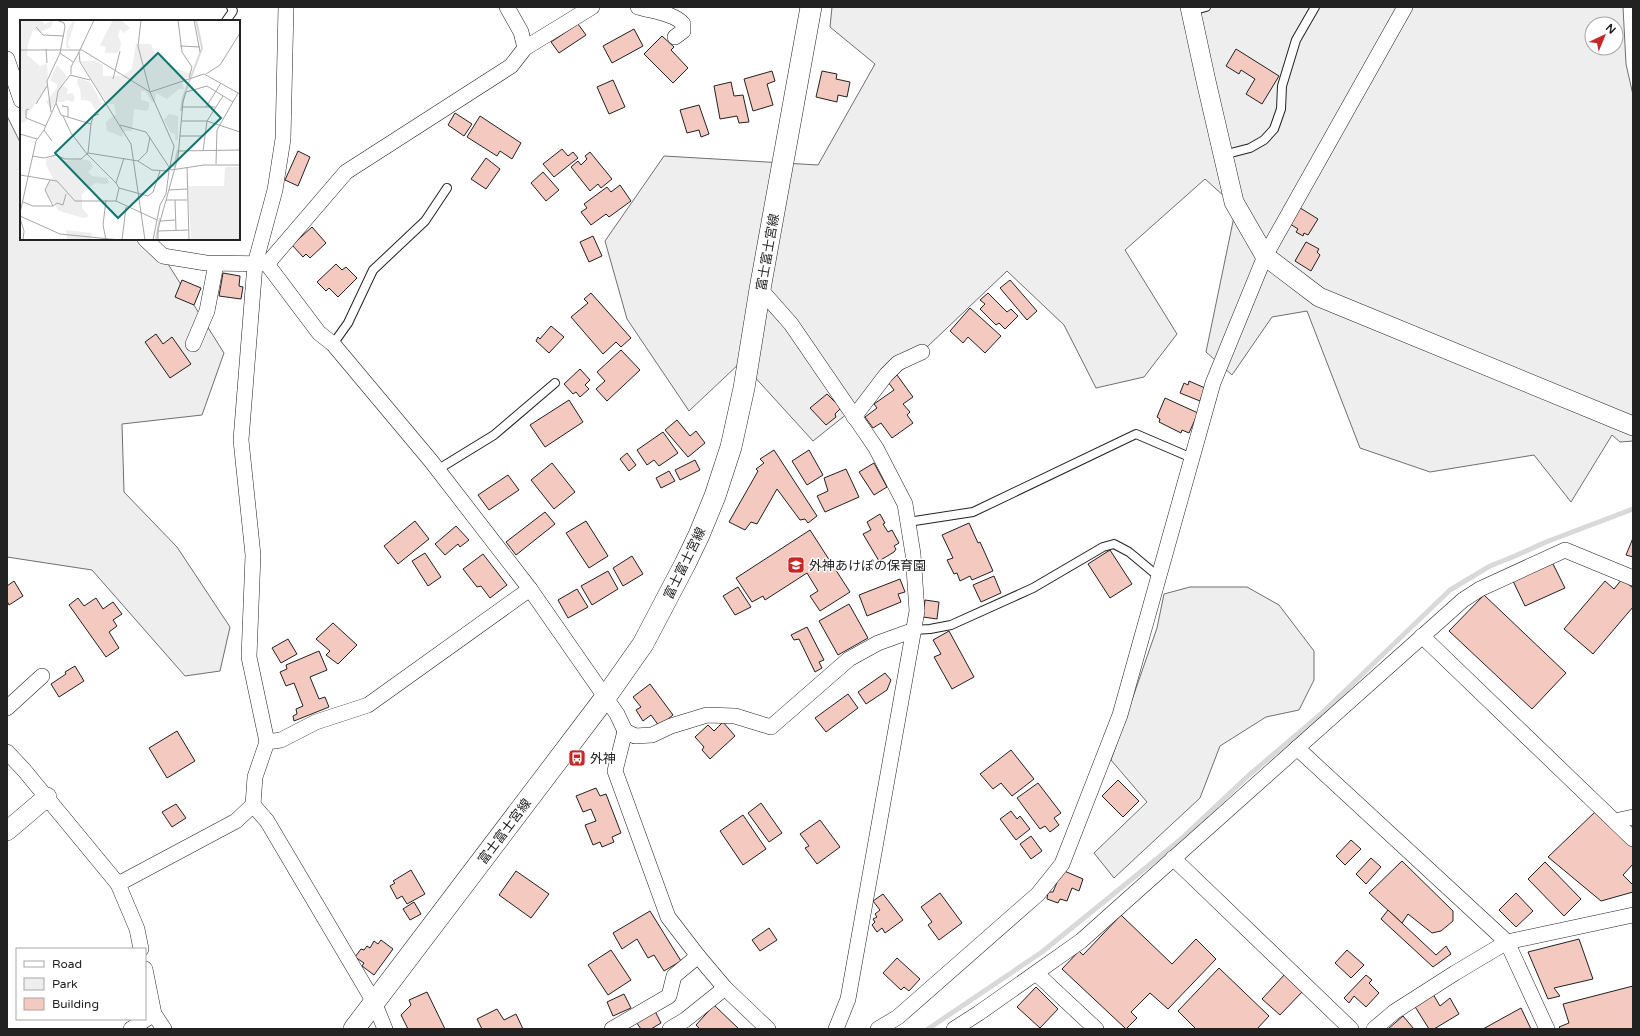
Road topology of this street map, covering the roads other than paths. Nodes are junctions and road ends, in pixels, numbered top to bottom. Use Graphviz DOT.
graph roads {
  1 [pos="232,7"];
  2 [pos="286,7"];
  3 [pos="508,7"];
  4 [pos="592,7"];
  5 [pos="638,7"];
  6 [pos="811,7"];
  7 [pos="1315,7"];
  8 [pos="1405,7"];
  9 [pos="1196,8"];
  10 [pos="227,20"];
  11 [pos="675,37"];
  12 [pos="525,48"];
  13 [pos="7,59"];
  14 [pos="20,97"];
  15 [pos="1223,155"];
  16 [pos="447,188"];
  17 [pos="146,240"];
  18 [pos="1265,256"];
  19 [pos="216,264"];
  20 [pos="261,264"];
  21 [pos="760,289"];
  22 [pos="193,344"];
  23 [pos="333,344"];
  24 [pos="922,352"];
  25 [pos="555,382"];
  26 [pos="854,417"];
  27 [pos="1633,426"];
  28 [pos="1192,458"];
  29 [pos="437,470"];
  30 [pos="908,522"];
  31 [pos="1159,577"];
  32 [pos="1633,578"];
  33 [pos="530,589"];
  34 [pos="914,630"];
  35 [pos="1422,636"];
  36 [pos="42,676"];
  37 [pos="605,698"];
  38 [pos="7,708"];
  39 [pos="625,731"];
  40 [pos="267,742"];
  41 [pos="1296,748"];
  42 [pos="7,752"];
  43 [pos="47,797"];
  44 [pos="253,805"];
  45 [pos="1633,817"];
  46 [pos="1615,821"];
  47 [pos="7,831"];
  48 [pos="1633,839"];
  49 [pos="1173,858"];
  50 [pos="118,884"];
  51 [pos="1633,915"];
  52 [pos="1507,942"];
  53 [pos="141,948"];
  54 [pos="698,956"];
  55 [pos="1036,973"];
  56 [pos="146,974"];
  57 [pos="725,988"];
  58 [pos="374,1002"];
  59 [pos="154,1014"];
  60 [pos="146,1019"];
  61 [pos="145,1020"];
  62 [pos="131,1029"];
  63 [pos="164,1029"];
  64 [pos="354,1029"];
  65 [pos="385,1029"];
  66 [pos="612,1029"];
  67 [pos="670,1029"];
  68 [pos="768,1029"];
  69 [pos="836,1029"];
  70 [pos="878,1029"];
  71 [pos="954,1029"];
  72 [pos="1096,1029"];
  73 [pos="1351,1029"];
  74 [pos="1374,1029"];
  75 [pos="1547,1029"];
  1 -- 10 [label="lane"];
  2 -- 20 [label="street"];
  3 -- 12 [label="street"];
  4 -- 12 [label="street"];
  5 -- 11 [label="street"];
  6 -- 21 [label="main road, 富士富士宮線"];
  7 -- 15 [label="lane"];
  8 -- 18 [label="street"];
  9 -- 15 [label="street"];
  12 -- 20 [label="street"];
  13 -- 14 [label="street"];
  15 -- 18 [label="street"];
  16 -- 23 [label="lane"];
  17 -- 19 [label="street"];
  18 -- 27 [label="street"];
  18 -- 28 [label="street"];
  19 -- 20 [label="street"];
  19 -- 22 [label="street"];
  20 -- 23 [label="street"];
  20 -- 40 [label="street"];
  21 -- 26 [label="street"];
  21 -- 37 [label="main road, 富士富士宮線"];
  23 -- 29 [label="street"];
  24 -- 26 [label="street"];
  25 -- 29 [label="lane"];
  26 -- 30 [label="street"];
  28 -- 30 [label="lane"];
  28 -- 31 [label="street"];
  29 -- 33 [label="street"];
  30 -- 34 [label="street"];
  31 -- 34 [label="lane"];
  31 -- 70 [label="street"];
  32 -- 35 [label="street"];
  33 -- 37 [label="street"];
  33 -- 40 [label="street"];
  34 -- 39 [label="street"];
  34 -- 69 [label="street"];
  35 -- 41 [label="street"];
  35 -- 46 [label="street"];
  36 -- 38 [label="street"];
  37 -- 39 [label="street"];
  37 -- 58 [label="main road, 富士富士宮線"];
  39 -- 54 [label="street"];
  40 -- 44 [label="street"];
  41 -- 49 [label="street"];
  41 -- 52 [label="street"];
  42 -- 43 [label="street"];
  43 -- 47 [label="street"];
  43 -- 50 [label="street"];
  44 -- 50 [label="street"];
  44 -- 58 [label="street"];
  45 -- 46 [label="street"];
  46 -- 48 [label="street"];
  49 -- 55 [label="street"];
  49 -- 73 [label="street"];
  50 -- 53 [label="street"];
  51 -- 52 [label="street"];
  52 -- 74 [label="street"];
  52 -- 75 [label="street"];
  54 -- 57 [label="street"];
  54 -- 66 [label="street"];
  55 -- 71 [label="street"];
  55 -- 72 [label="street"];
  56 -- 59 [label="street"];
  57 -- 67 [label="street"];
  57 -- 68 [label="street"];
  58 -- 64 [label="main road, 富士富士宮線"];
  58 -- 65 [label="street"];
  59 -- 60 [label="street"];
  59 -- 63 [label="street"];
  61 -- 62 [label="street"];
}
